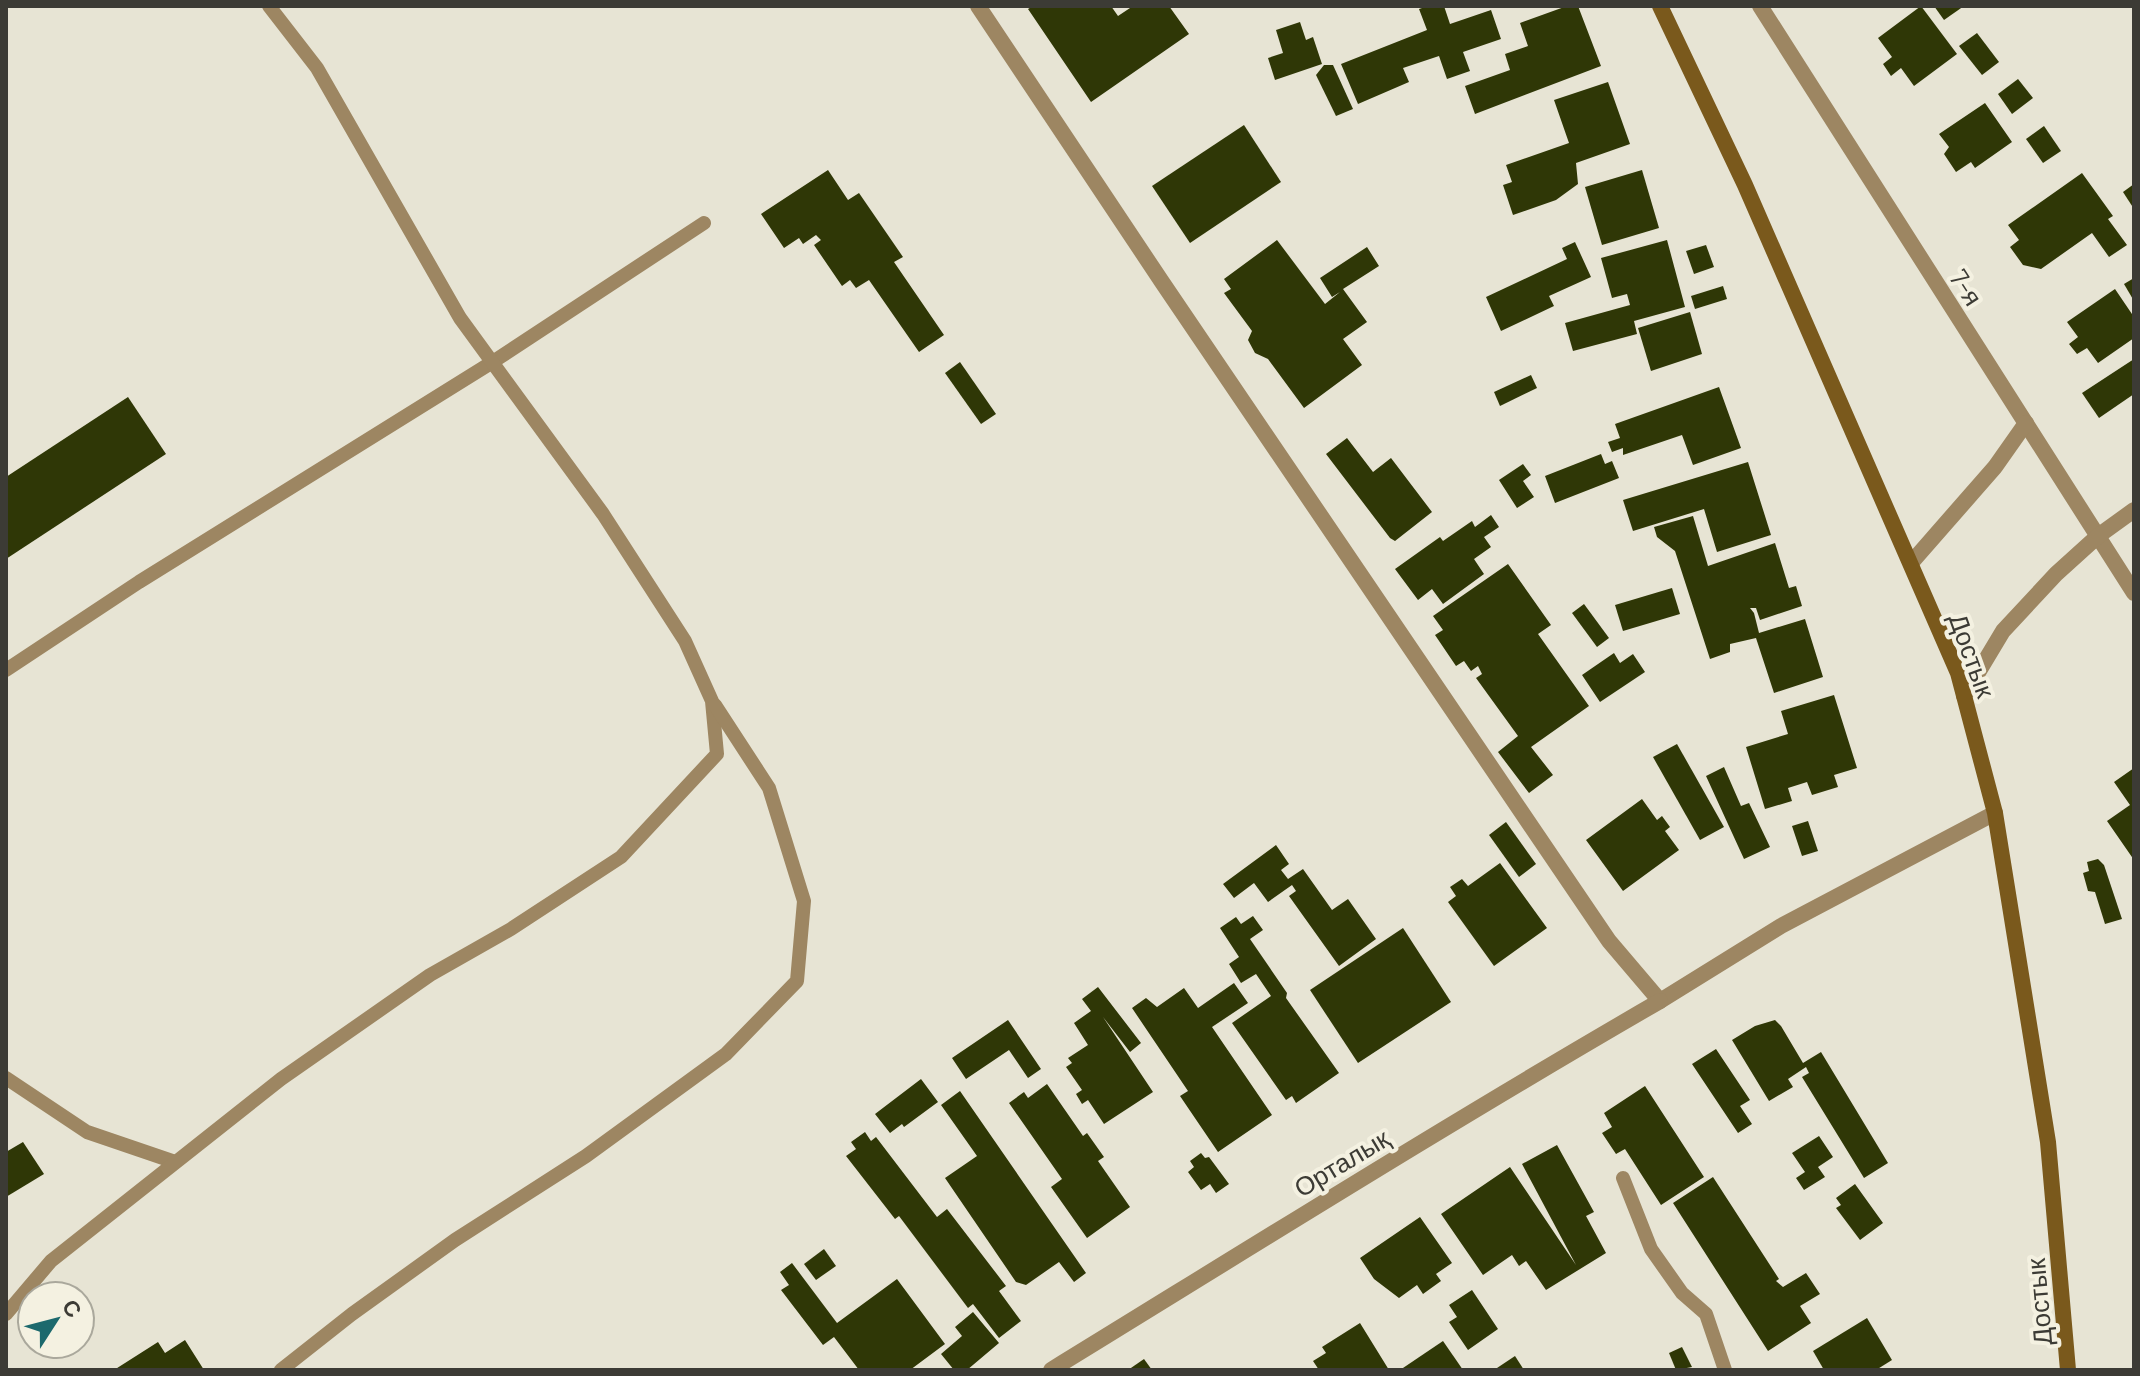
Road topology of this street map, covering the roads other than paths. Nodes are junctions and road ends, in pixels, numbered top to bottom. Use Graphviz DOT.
graph roads {
  1 [pos="269,6"];
  2 [pos="978,6"];
  3 [pos="1660,6"];
  4 [pos="1760,6"];
  5 [pos="704,223"];
  6 [pos="491,363"];
  7 [pos="2026,423"];
  8 [pos="2134,510"];
  9 [pos="2098,536"];
  10 [pos="1911,563"];
  11 [pos="2134,593"];
  12 [pos="6,670"];
  13 [pos="1964,696"];
  14 [pos="712,701"];
  15 [pos="1995,813"];
  16 [pos="1660,1001"];
  17 [pos="6,1078"];
  18 [pos="175,1162"];
  19 [pos="1623,1178"];
  20 [pos="6,1314"];
  21 [pos="281,1370"];
  22 [pos="1051,1370"];
  23 [pos="1725,1370"];
  24 [pos="2068,1370"];
  1 -- 6 [label="lane"];
  2 -- 16 [label="street"];
  3 -- 10 [label="street, Достык"];
  4 -- 7 [label="street, 7-я"];
  5 -- 6 [label="lane"];
  6 -- 12 [label="lane"];
  6 -- 14 [label="lane"];
  7 -- 9 [label="street, 7-я"];
  7 -- 10 [label="street"];
  8 -- 9 [label="street"];
  9 -- 11 [label="street, 7-я"];
  9 -- 13 [label="street"];
  10 -- 13 [label="street, Достык"];
  13 -- 15 [label="street, Достык"];
  14 -- 18 [label="lane"];
  14 -- 21 [label="lane"];
  15 -- 16 [label="street, Орталық"];
  15 -- 24 [label="street, Достык"];
  16 -- 22 [label="street, Орталық"];
  17 -- 18 [label="lane"];
  18 -- 20 [label="lane"];
  19 -- 23 [label="lane"];
}
